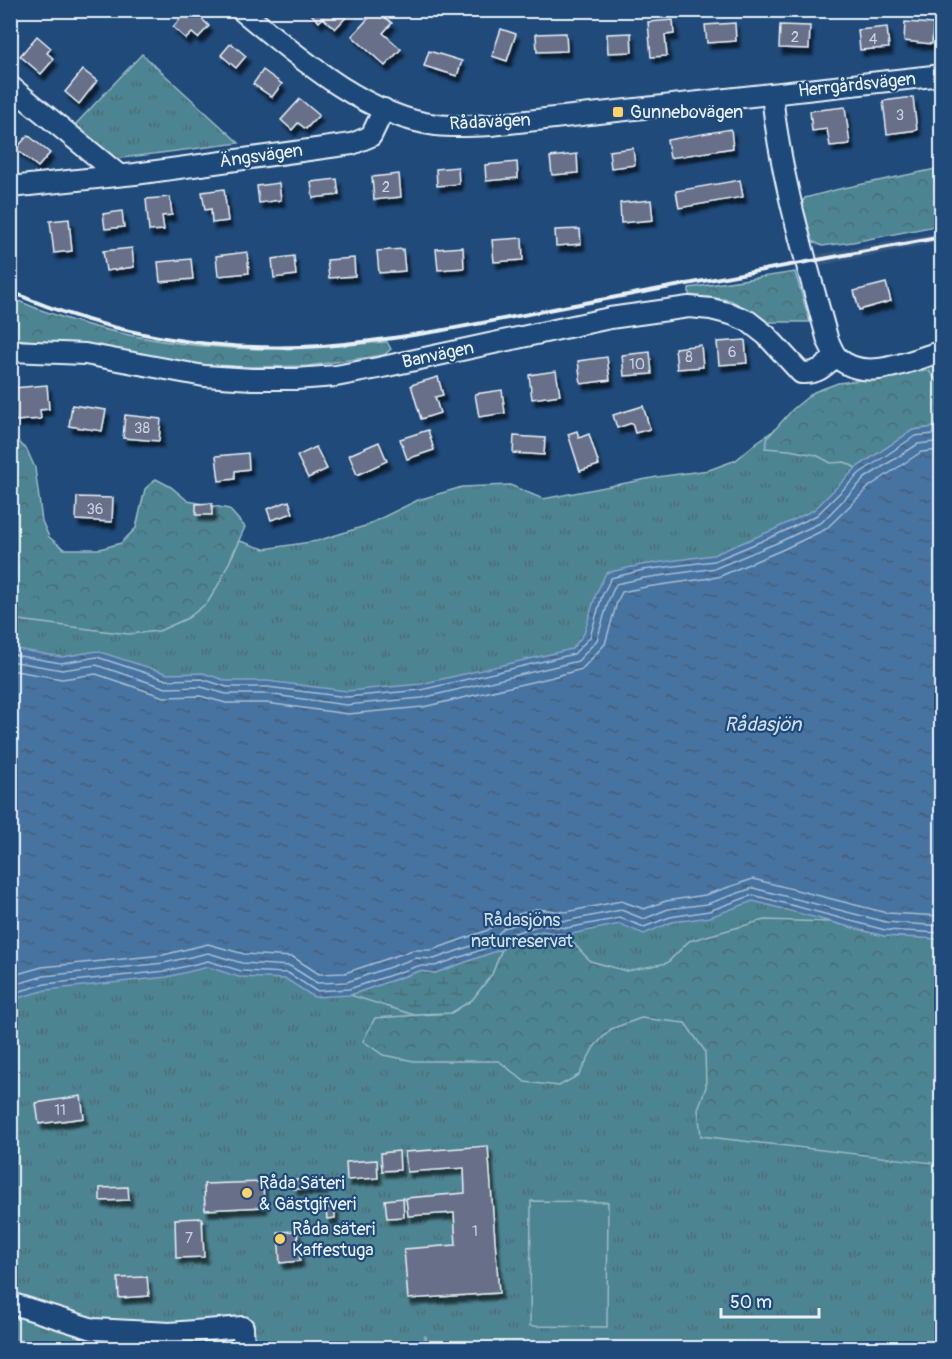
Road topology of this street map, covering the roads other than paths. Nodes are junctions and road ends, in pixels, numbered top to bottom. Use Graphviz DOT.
graph roads {
  1 [pos="241,10"];
  2 [pos="942,75"];
  3 [pos="10,86"];
  4 [pos="772,94"];
  5 [pos="384,109"];
  6 [pos="118,175"];
  7 [pos="10,187"];
  8 [pos="10,351"];
  9 [pos="942,351"];
  10 [pos="836,356"];
  11 [pos="10,1303"];
  12 [pos="244,1348"];
  1 -- 5 [label="street, Rådavägen"];
  2 -- 4 [label="street, Herrgårdsvägen"];
  3 -- 6 [label="street"];
  4 -- 5 [label="street, Rådavägen"];
  4 -- 10 [label="street"];
  5 -- 6 [label="street, Ängsvägen"];
  6 -- 7 [label="street, Ängsvägen"];
  8 -- 10 [label="street, Banvägen"];
  9 -- 10 [label="street"];
  11 -- 12 [label="street"];
}
